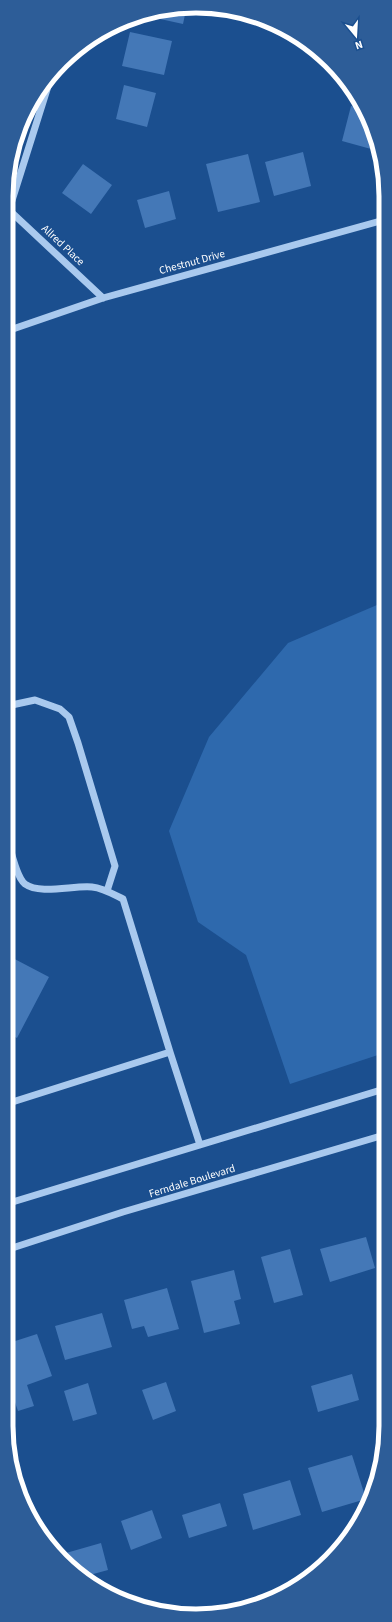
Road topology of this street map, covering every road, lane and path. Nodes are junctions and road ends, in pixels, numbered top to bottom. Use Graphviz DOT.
graph roads {
  1 [pos="47,91"];
  2 [pos="13,195"];
  3 [pos="13,215"];
  4 [pos="379,221"];
  5 [pos="103,298"];
  6 [pos="13,329"];
  7 [pos="13,705"];
  8 [pos="13,856"];
  9 [pos="107,890"];
  10 [pos="170,1052"];
  11 [pos="379,1091"];
  12 [pos="13,1102"];
  13 [pos="379,1136"];
  14 [pos="200,1145"];
  15 [pos="13,1202"];
  16 [pos="13,1248"];
  1 -- 2 [label="street"];
  3 -- 5 [label="street, Allred Place"];
  4 -- 5 [label="street, Chestnut Drive"];
  5 -- 6 [label="street, Chestnut Drive"];
  7 -- 9 [label="street"];
  8 -- 9 [label="street"];
  9 -- 10 [label="street"];
  10 -- 12 [label="street"];
  10 -- 14 [label="street"];
  11 -- 14 [label="street"];
  13 -- 16 [label="street, Ferndale Boulevard"];
  14 -- 15 [label="street"];
}
